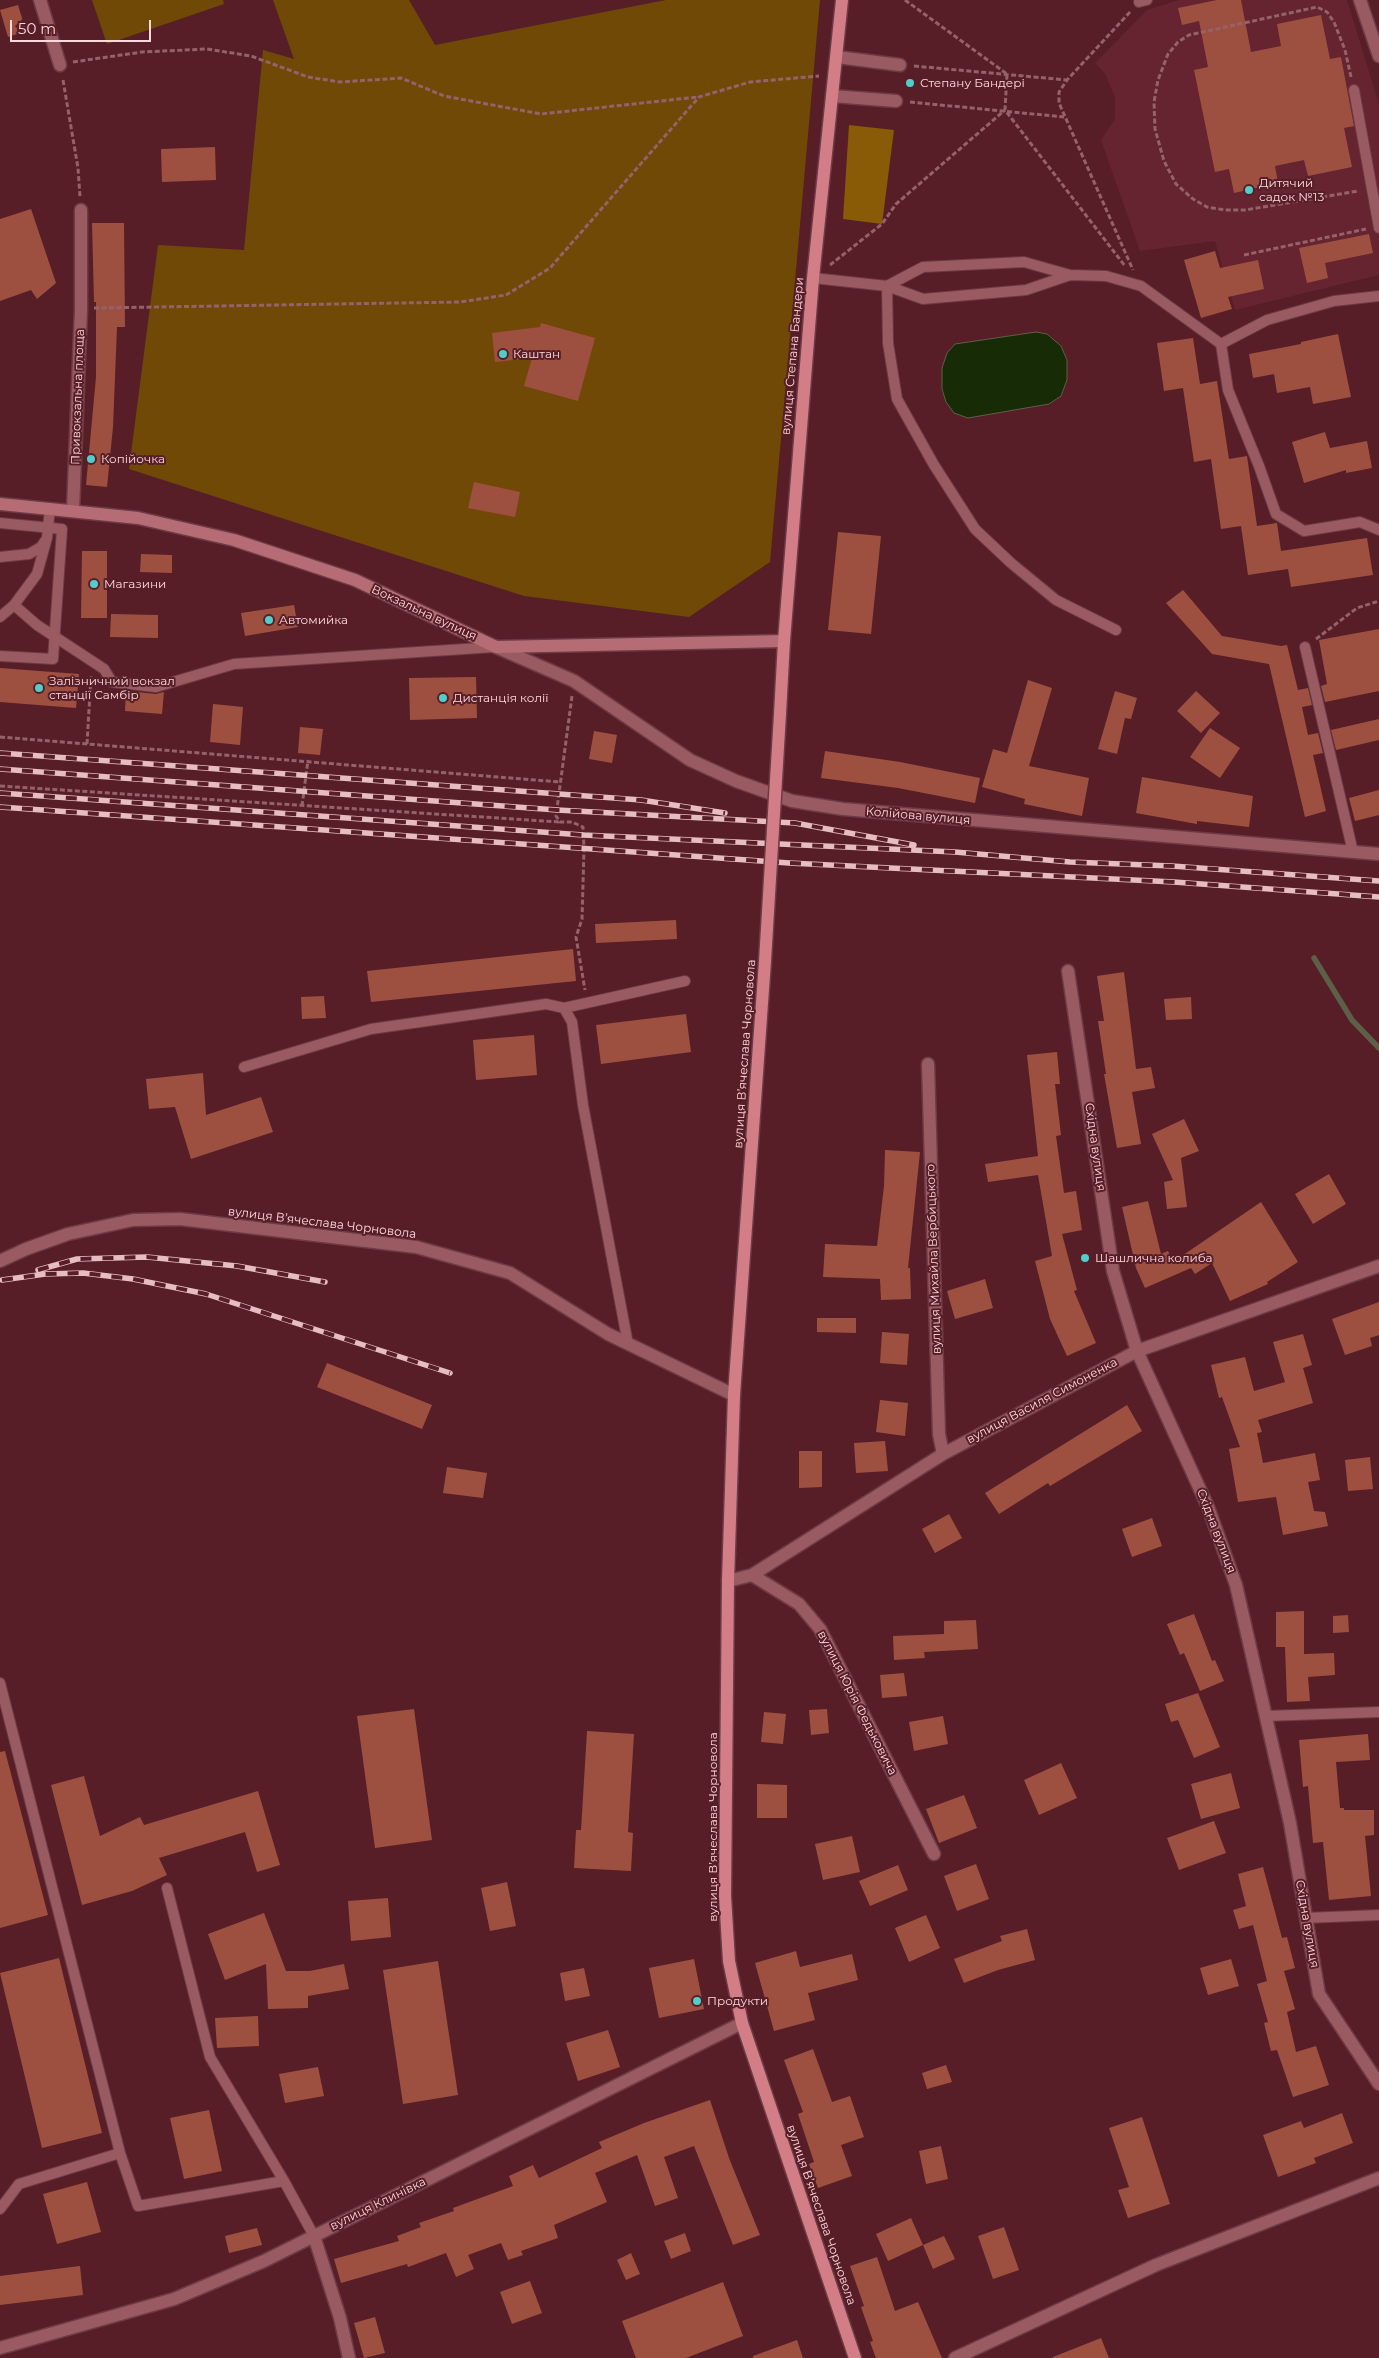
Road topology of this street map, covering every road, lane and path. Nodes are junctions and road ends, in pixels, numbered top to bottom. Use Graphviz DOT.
graph roads {
  1 [pos="40,0"];
  2 [pos="842,0"];
  3 [pos="905,0"];
  4 [pos="1360,0"];
  5 [pos="1143,1"];
  6 [pos="1379,11"];
  7 [pos="1366,15"];
  8 [pos="1379,56"];
  9 [pos="836,57"];
  10 [pos="60,65"];
  11 [pos="900,65"];
  12 [pos="1007,74"];
  13 [pos="834,75"];
  14 [pos="1067,80"];
  15 [pos="1354,90"];
  16 [pos="699,96"];
  17 [pos="832,96"];
  18 [pos="896,101"];
  19 [pos="1004,110"];
  20 [pos="1064,117"];
  21 [pos="1371,189"];
  22 [pos="81,210"];
  23 [pos="1379,227"];
  24 [pos="1244,255"];
  25 [pos="1070,275"];
  26 [pos="813,278"];
  27 [pos="887,286"];
  28 [pos="1141,286"];
  29 [pos="1379,296"];
  30 [pos="81,309"];
  31 [pos="1221,344"];
  32 [pos="0,504"];
  33 [pos="50,508"];
  34 [pos="73,510"];
  35 [pos="0,523"];
  36 [pos="1379,530"];
  37 [pos="48,533"];
  38 [pos="0,558"];
  39 [pos="1379,601"];
  40 [pos="14,605"];
  41 [pos="0,617"];
  42 [pos="1116,630"];
  43 [pos="56,636"];
  44 [pos="784,641"];
  45 [pos="496,647"];
  46 [pos="1305,647"];
  47 [pos="0,656"];
  48 [pos="92,660"];
  49 [pos="574,681"];
  50 [pos="780,714"];
  51 [pos="0,737"];
  52 [pos="87,744"];
  53 [pos="308,760"];
  54 [pos="560,782"];
  55 [pos="0,786"];
  56 [pos="302,806"];
  57 [pos="560,822"];
  58 [pos="1353,852"];
  59 [pos="1379,854"];
  60 [pos="1068,971"];
  61 [pos="685,981"];
  62 [pos="587,1003"];
  63 [pos="564,1008"];
  64 [pos="928,1064"];
  65 [pos="244,1067"];
  66 [pos="1,1260"];
  67 [pos="1379,1266"];
  68 [pos="628,1344"];
  69 [pos="1137,1351"];
  70 [pos="734,1395"];
  71 [pos="943,1454"];
  72 [pos="752,1575"];
  73 [pos="728,1581"];
  74 [pos="0,1683"];
  75 [pos="1379,1712"];
  76 [pos="1266,1716"];
  77 [pos="934,1854"];
  78 [pos="167,1888"];
  79 [pos="1379,1915"];
  80 [pos="1305,1918"];
  81 [pos="742,2023"];
  82 [pos="1379,2084"];
  83 [pos="120,2153"];
  84 [pos="1379,2178"];
  85 [pos="284,2181"];
  86 [pos="0,2209"];
  87 [pos="314,2236"];
  88 [pos="0,2348"];
  89 [pos="349,2358"];
  90 [pos="855,2358"];
  91 [pos="955,2358"];
  1 -- 10 [label="street"];
  2 -- 9 [label="main road, вулиця Степана Бандери"];
  3 -- 12 [label="path"];
  4 -- 7 [label="street"];
  5 -- 14 [label="path"];
  6 -- 7 [label="street"];
  7 -- 8 [label="street"];
  9 -- 11 [label="street"];
  9 -- 13 [label="main road, вулиця Степана Бандери"];
  10 -- 16 [label="path"];
  10 -- 22 [label="path"];
  11 -- 12 [label="path"];
  12 -- 14 [label="path"];
  12 -- 19 [label="path"];
  13 -- 16 [label="path"];
  13 -- 17 [label="main road, вулиця Степана Бандери"];
  14 -- 20 [label="path"];
  15 -- 21 [label="lane"];
  15 -- 21 [label="path"];
  16 -- 30 [label="path"];
  17 -- 18 [label="street"];
  17 -- 26 [label="main road, вулиця Степана Бандери"];
  18 -- 19 [label="path"];
  19 -- 20 [label="path"];
  19 -- 26 [label="path"];
  19 -- 28 [label="path"];
  20 -- 28 [label="path"];
  21 -- 23 [label="lane"];
  22 -- 30 [label="street, Привокзальна площа"];
  23 -- 24 [label="path"];
  25 -- 27 [label="lane"];
  25 -- 27 [label="lane"];
  25 -- 28 [label="lane"];
  26 -- 27 [label="lane"];
  26 -- 44 [label="main road, вулиця Степана Бандери"];
  27 -- 42 [label="lane"];
  28 -- 31 [label="lane"];
  29 -- 31 [label="lane"];
  30 -- 34 [label="street, Привокзальна площа"];
  31 -- 36 [label="lane"];
  32 -- 33 [label="main road"];
  33 -- 34 [label="main road"];
  33 -- 37 [label="lane"];
  34 -- 45 [label="main road, Вокзальна вулиця"];
  35 -- 37 [label="lane"];
  37 -- 38 [label="lane"];
  37 -- 40 [label="lane"];
  37 -- 43 [label="lane"];
  39 -- 46 [label="path"];
  40 -- 41 [label="lane"];
  40 -- 43 [label="lane"];
  43 -- 47 [label="lane"];
  43 -- 48 [label="lane"];
  44 -- 45 [label="main road, Вокзальна вулиця"];
  44 -- 50 [label="main road, вулиця Степана Бандери"];
  45 -- 48 [label="lane"];
  45 -- 49 [label="street, Колійова вулиця"];
  46 -- 58 [label="lane"];
  48 -- 52 [label="path"];
  49 -- 54 [label="path"];
  49 -- 58 [label="street, Колійова вулиця"];
  50 -- 70 [label="main road, вулиця Вʼячеслава Чорновола, bridge"];
  51 -- 52 [label="path"];
  52 -- 53 [label="path"];
  53 -- 54 [label="path"];
  53 -- 56 [label="path"];
  54 -- 57 [label="path"];
  55 -- 56 [label="path"];
  56 -- 57 [label="path"];
  57 -- 62 [label="path"];
  58 -- 59 [label="street, Колійова вулиця"];
  60 -- 69 [label="street, Східна вулиця"];
  61 -- 62 [label="lane"];
  62 -- 63 [label="lane"];
  63 -- 65 [label="lane"];
  63 -- 68 [label="lane"];
  64 -- 71 [label="street, вулиця Михайла Вербицького"];
  66 -- 68 [label="street, вулиця Вʼячеслава Чорновола"];
  67 -- 69 [label="street, вулиця Василя Симоненка"];
  68 -- 70 [label="street, вулиця Вʼячеслава Чорновола"];
  69 -- 71 [label="street, вулиця Василя Симоненка"];
  69 -- 76 [label="street, Східна вулиця"];
  70 -- 73 [label="main road, вулиця Вʼячеслава Чорновола"];
  71 -- 72 [label="street, вулиця Василя Симоненка"];
  72 -- 73 [label="street, вулиця Василя Симоненка"];
  72 -- 77 [label="street, вулиця Юрія Федьковича"];
  73 -- 81 [label="main road, вулиця Вʼячеслава Чорновола"];
  74 -- 83 [label="lane"];
  75 -- 76 [label="lane"];
  76 -- 80 [label="street, Східна вулиця"];
  78 -- 85 [label="lane"];
  79 -- 80 [label="lane"];
  80 -- 82 [label="street, Східна вулиця"];
  81 -- 87 [label="street, вулиця Клинівка"];
  81 -- 90 [label="main road, вулиця Вʼячеслава Чорновола"];
  83 -- 85 [label="lane"];
  83 -- 86 [label="lane"];
  84 -- 91 [label="street"];
  85 -- 87 [label="lane"];
  87 -- 88 [label="street, вулиця Клинівка"];
  87 -- 89 [label="street"];
}
